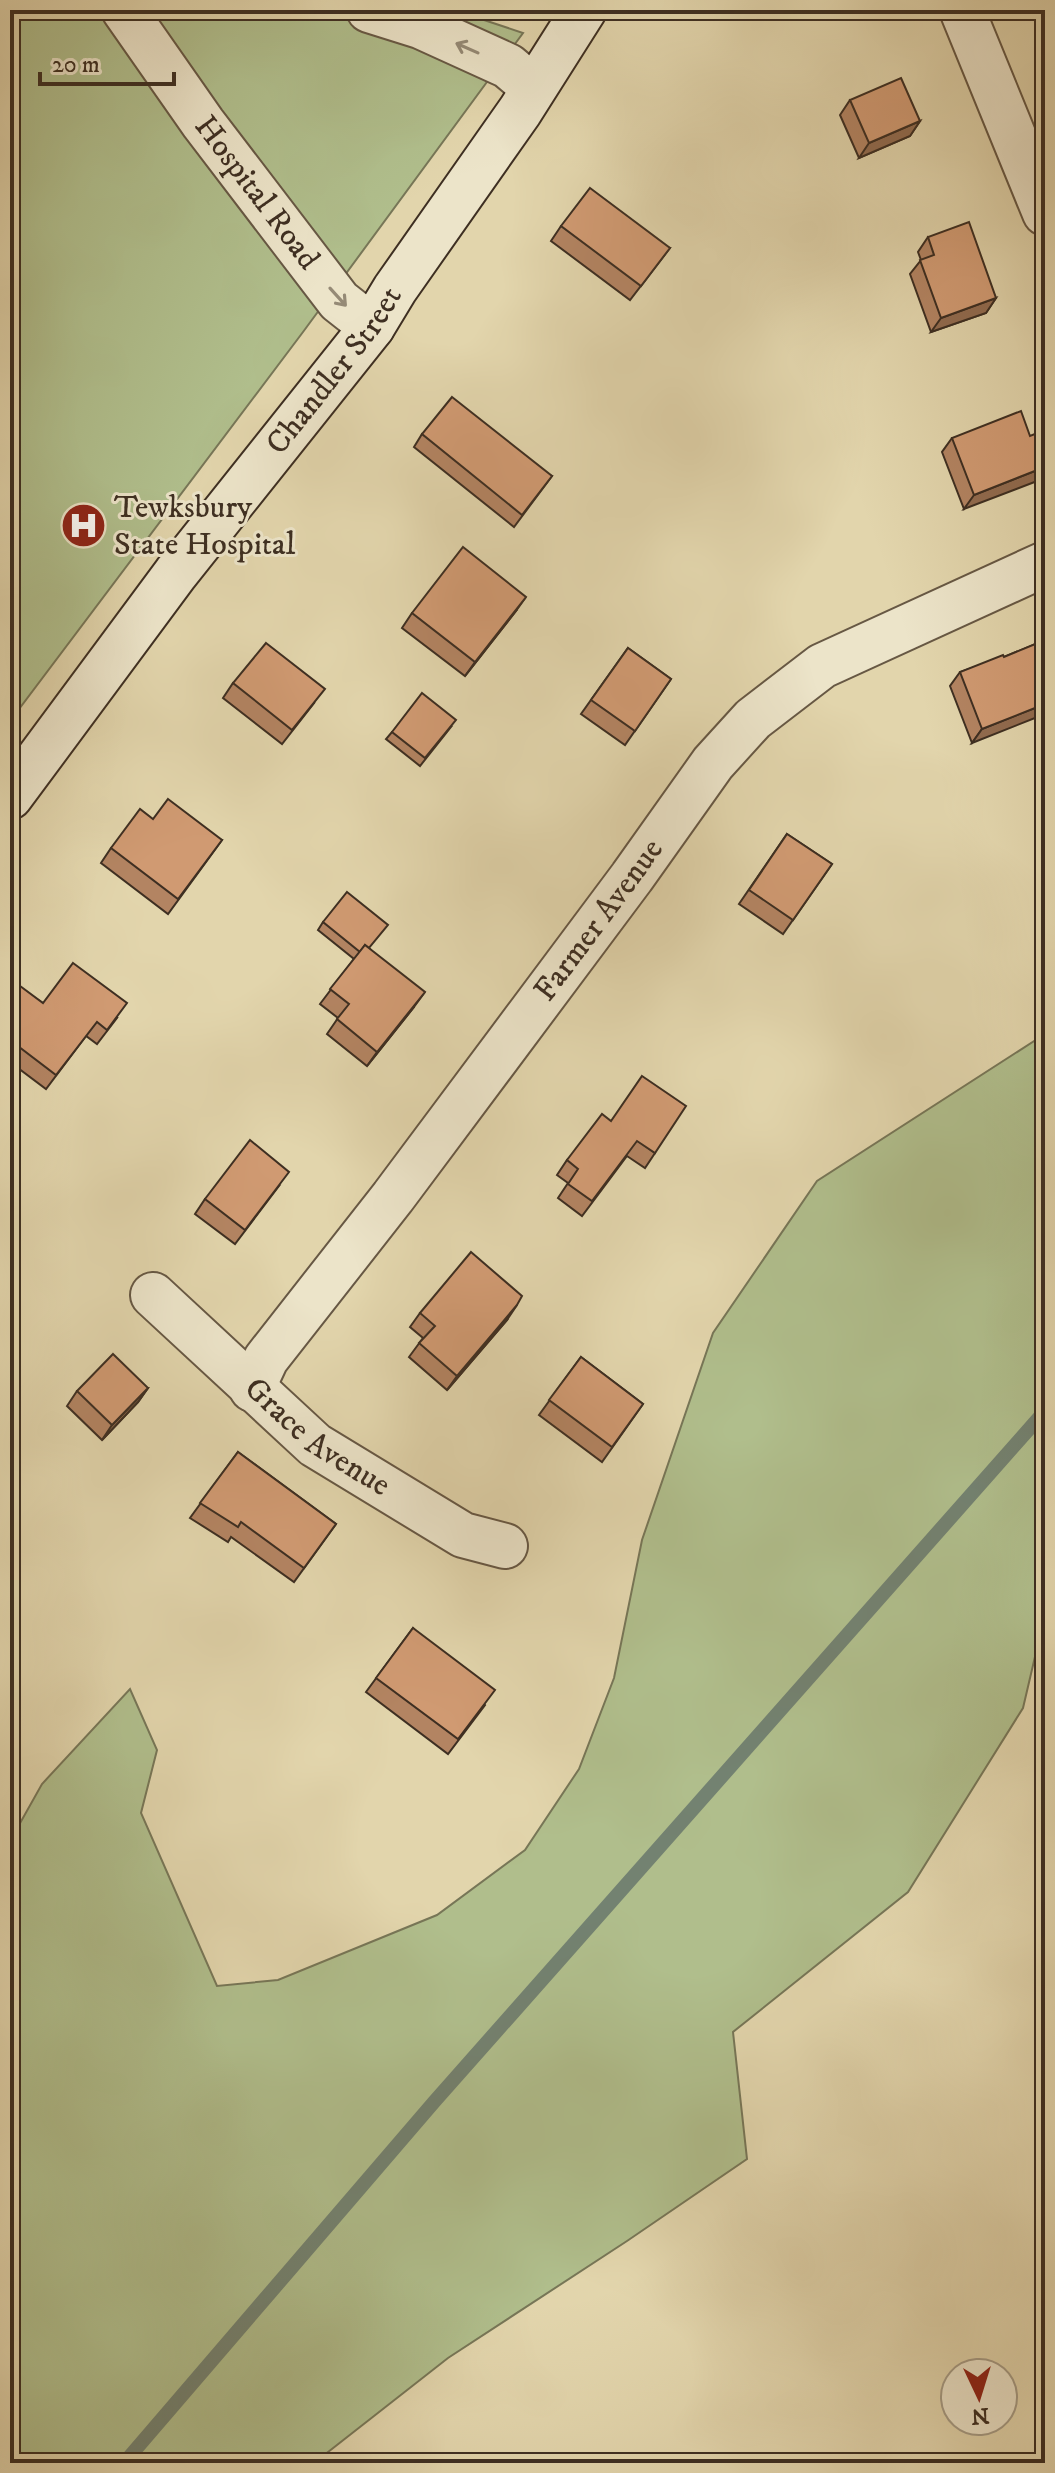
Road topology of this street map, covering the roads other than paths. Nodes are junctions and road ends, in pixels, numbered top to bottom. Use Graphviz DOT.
graph roads {
  1 [pos="124,10"];
  2 [pos="369,10"];
  3 [pos="584,10"];
  4 [pos="962,10"];
  5 [pos="533,87"];
  6 [pos="1045,213"];
  7 [pos="372,327"];
  8 [pos="1045,564"];
  9 [pos="10,797"];
  10 [pos="153,1295"];
  11 [pos="252,1389"];
  12 [pos="505,1546"];
  1 -- 7 [label="street, Hospital Road, one-way"];
  5 -- 2 [label="street, one-way"];
  3 -- 5 [label="street, Chandler Street"];
  4 -- 6 [label="street"];
  5 -- 7 [label="street, Chandler Street"];
  7 -- 9 [label="street, Chandler Street"];
  8 -- 11 [label="street, Farmer Avenue"];
  10 -- 11 [label="street, Grace Avenue"];
  11 -- 12 [label="street, Grace Avenue"];
}
